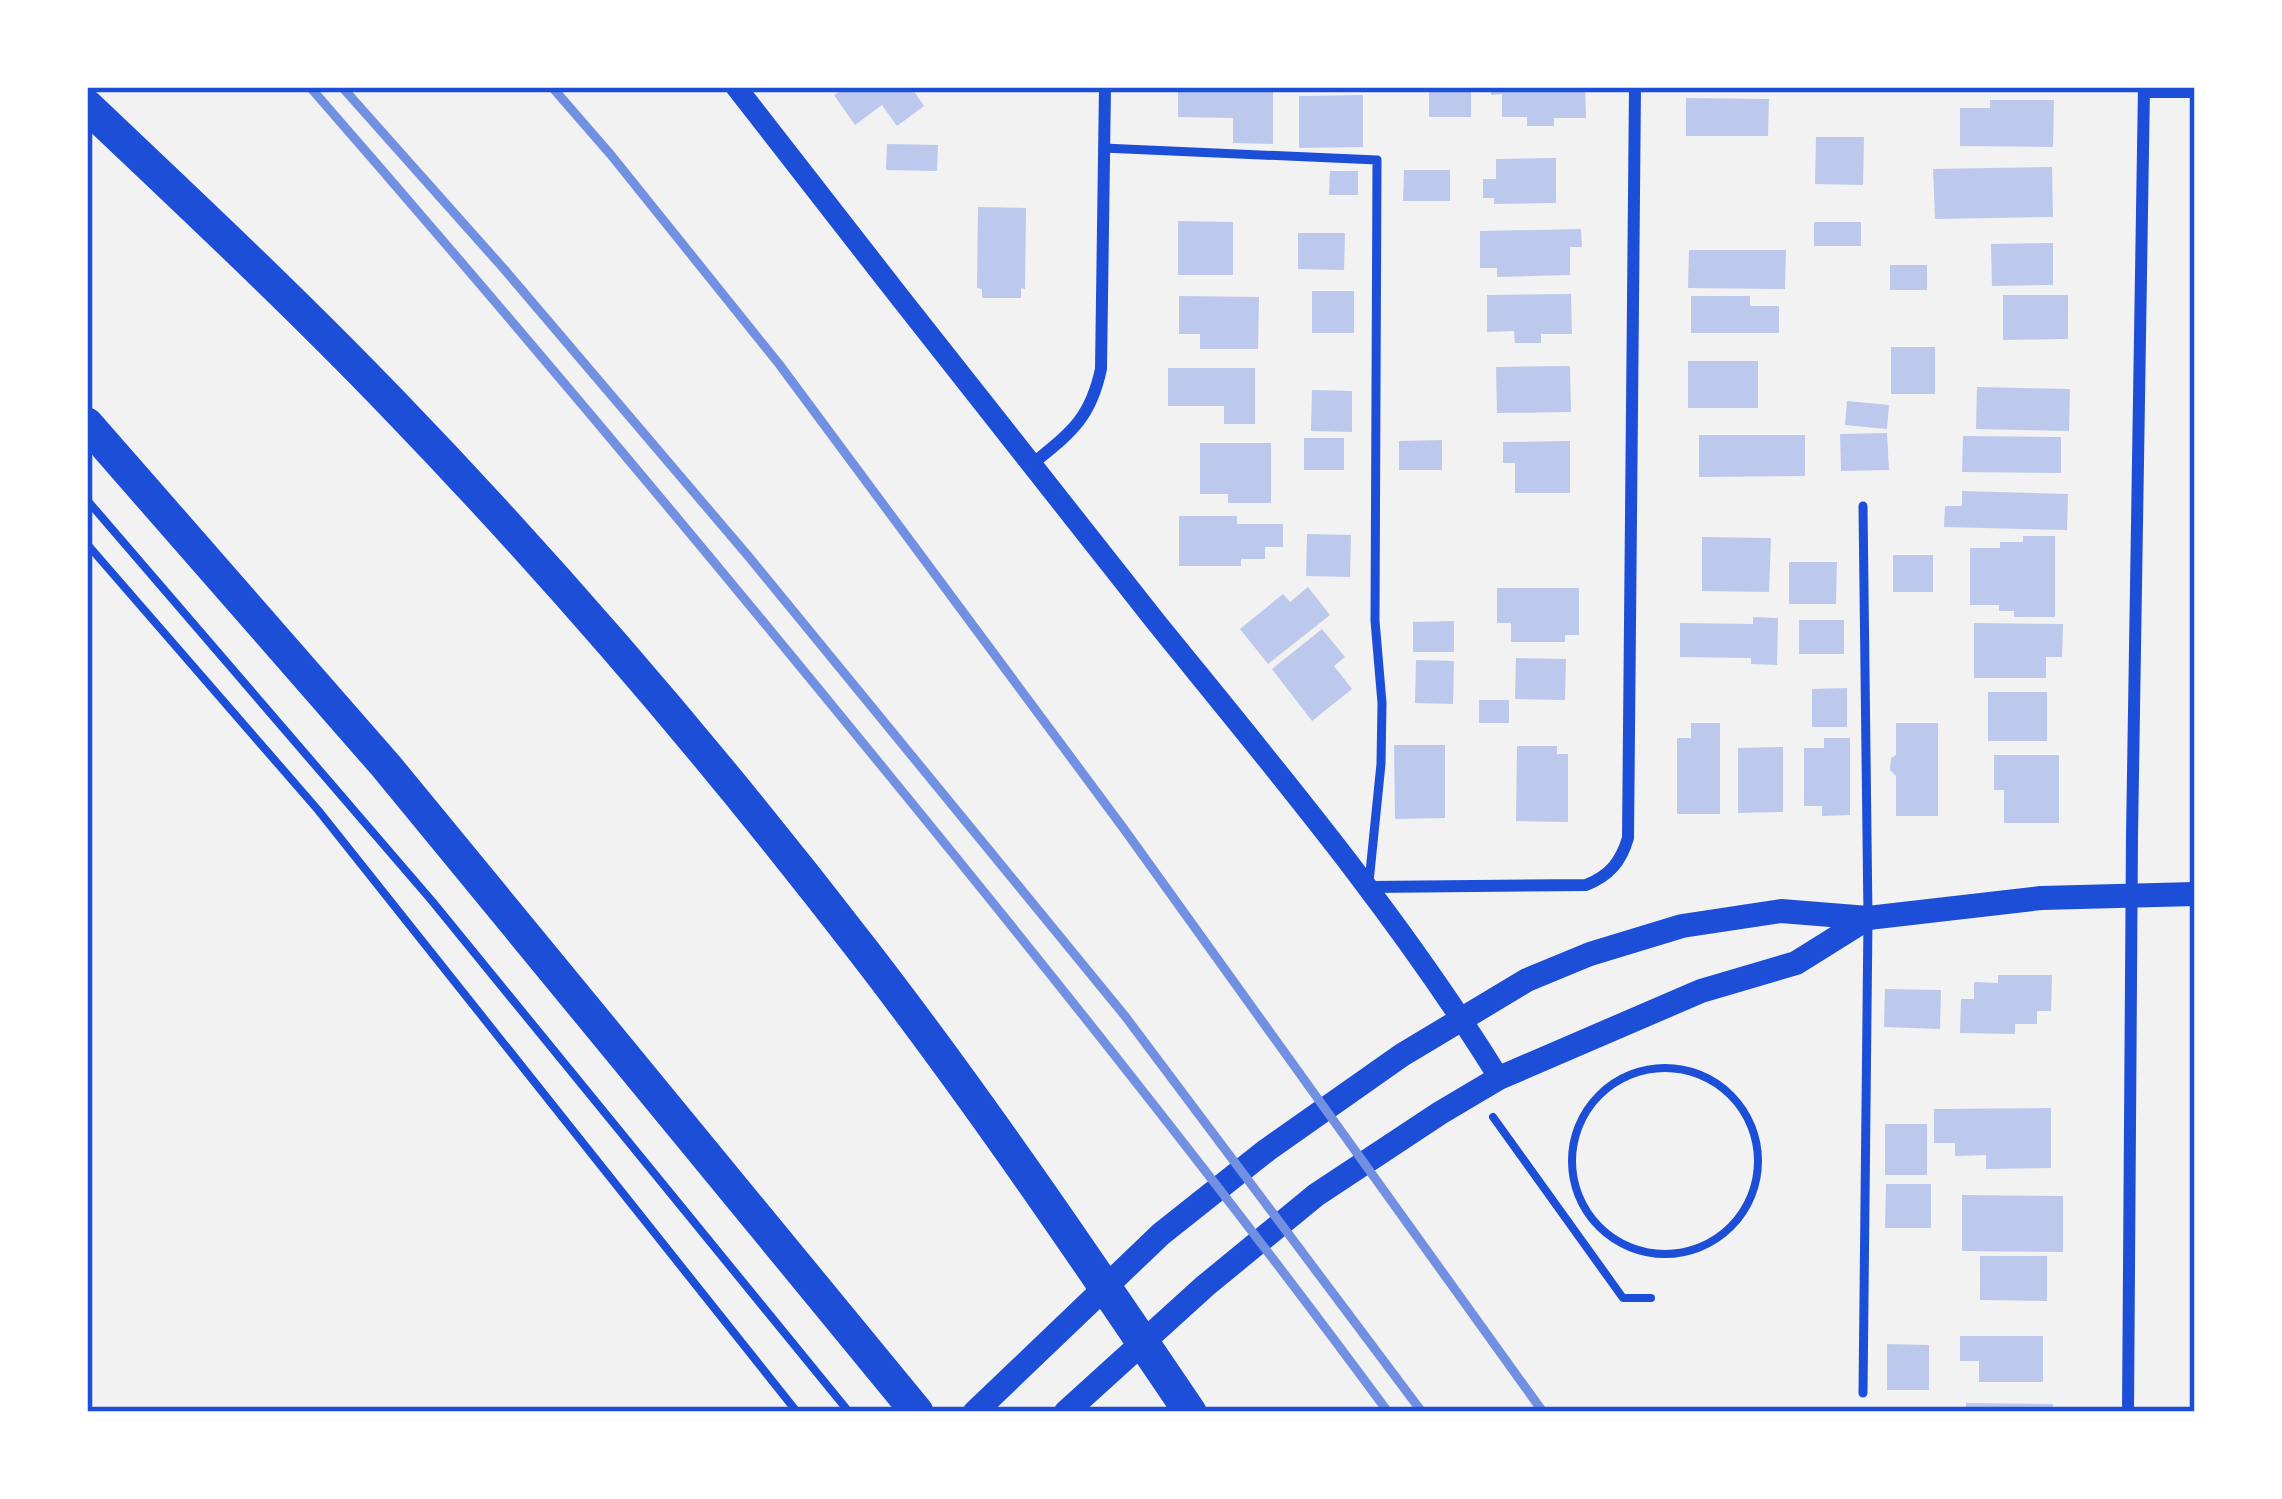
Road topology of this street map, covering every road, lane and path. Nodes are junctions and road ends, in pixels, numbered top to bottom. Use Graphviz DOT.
graph roads {
  1 [pos="736,87"];
  2 [pos="1105,87"];
  3 [pos="1635,87"];
  4 [pos="2144,89"];
  5 [pos="2195,92"];
  6 [pos="87,106"];
  7 [pos="1103,148"];
  8 [pos="87,424"];
  9 [pos="1031,465"];
  10 [pos="87,500"];
  11 [pos="1863,506"];
  12 [pos="87,544"];
  13 [pos="1369,887"];
  14 [pos="2132,894"];
  15 [pos="2195,894"];
  16 [pos="1868,919"];
  17 [pos="1462,1018"];
  18 [pos="1628,1061"];
  19 [pos="1632,1073"];
  20 [pos="1499,1078"];
  21 [pos="1493,1117"];
  22 [pos="1592,1219"];
  23 [pos="1574,1233"];
  24 [pos="1651,1298"];
  25 [pos="1863,1393"];
  26 [pos="797,1412"];
  27 [pos="849,1412"];
  28 [pos="917,1412"];
  29 [pos="975,1412"];
  30 [pos="1066,1412"];
  31 [pos="1190,1412"];
  32 [pos="2128,1412"];
  1 -- 9 [label="street"];
  2 -- 7 [label="street"];
  3 -- 13 [label="street"];
  4 -- 5 [label="street"];
  4 -- 14 [label="street"];
  6 -- 31 [label="highway"];
  7 -- 9 [label="street"];
  7 -- 13 [label="lane"];
  8 -- 28 [label="highway"];
  9 -- 13 [label="street"];
  10 -- 27 [label="path"];
  11 -- 16 [label="lane"];
  12 -- 26 [label="path"];
  13 -- 17 [label="street"];
  14 -- 15 [label="main road"];
  14 -- 16 [label="main road"];
  14 -- 32 [label="street"];
  16 -- 17 [label="main road"];
  16 -- 20 [label="main road"];
  16 -- 25 [label="lane"];
  17 -- 20 [label="street"];
  17 -- 29 [label="main road"];
  18 -- 19 [label="path"];
  19 -- 22 [label="path"];
  19 -- 22 [label="path"];
  20 -- 30 [label="main road"];
  21 -- 23 [label="path"];
  22 -- 23 [label="path"];
  23 -- 24 [label="path"];
}
